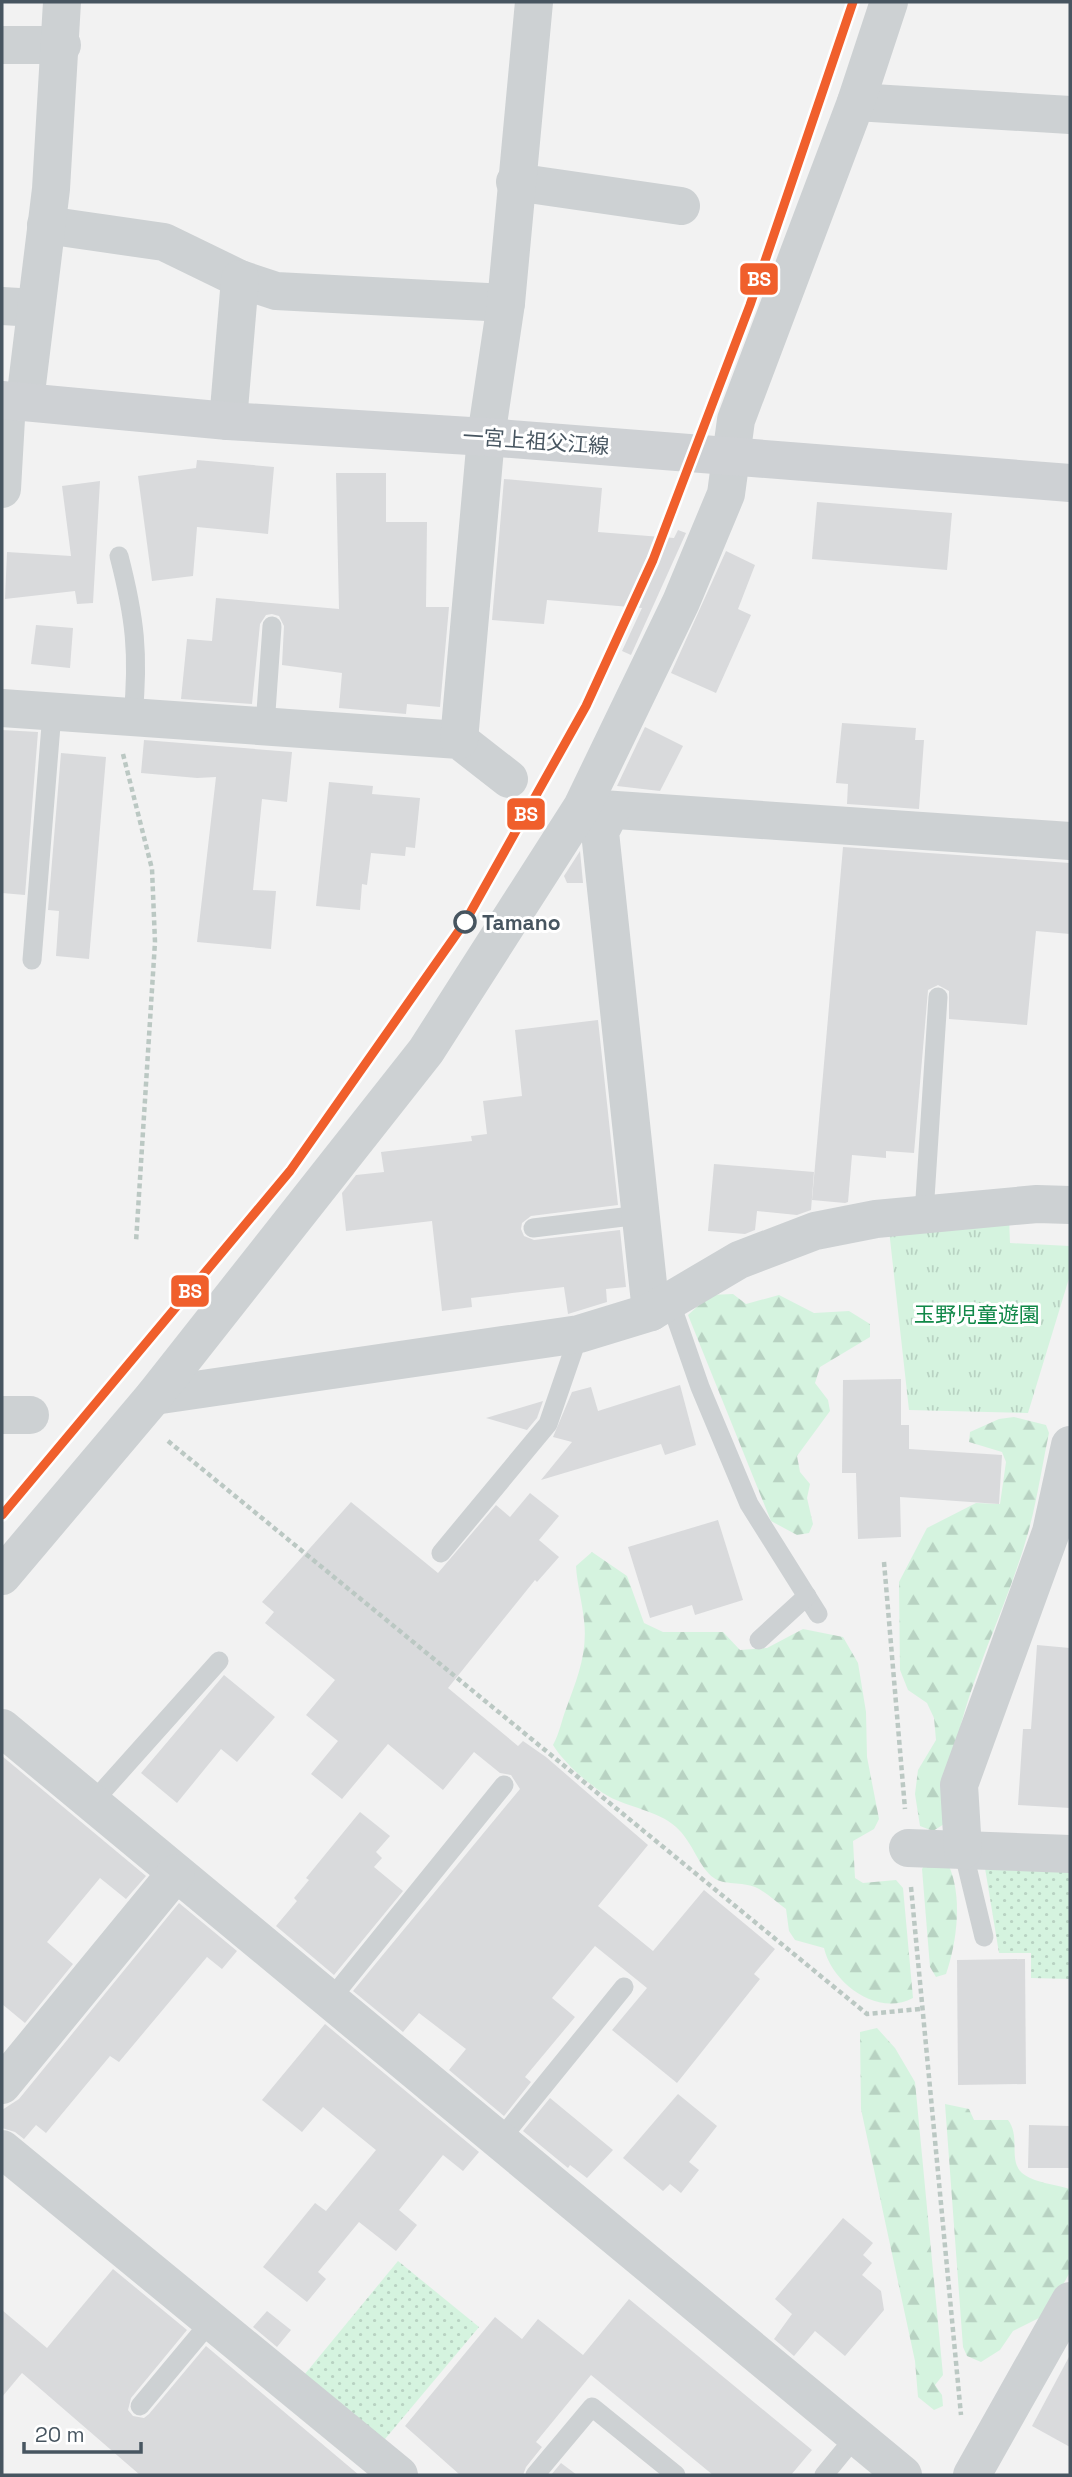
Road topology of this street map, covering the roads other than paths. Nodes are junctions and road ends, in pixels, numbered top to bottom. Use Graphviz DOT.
graph roads {
  1 [pos="62,2"];
  2 [pos="534,2"];
  3 [pos="889,2"];
  4 [pos="2,45"];
  5 [pos="62,45"];
  6 [pos="856,102"];
  7 [pos="1070,114"];
  8 [pos="515,182"];
  9 [pos="681,206"];
  10 [pos="46,225"];
  11 [pos="240,279"];
  12 [pos="506,303"];
  13 [pos="19,307"];
  14 [pos="11,401"];
  15 [pos="228,421"];
  16 [pos="486,437"];
  17 [pos="731,456"];
  18 [pos="1070,483"];
  19 [pos="2,489"];
  20 [pos="119,556"];
  21 [pos="271,626"];
  22 [pos="2,708"];
  23 [pos="52,713"];
  24 [pos="123,717"];
  25 [pos="265,726"];
  26 [pos="459,740"];
  27 [pos="509,779"];
  28 [pos="597,808"];
  29 [pos="1070,841"];
  30 [pos="32,960"];
  31 [pos="938,997"];
  32 [pos="1070,1205"];
  33 [pos="640,1214"];
  34 [pos="924,1214"];
  35 [pos="533,1228"];
  36 [pos="660,1307"];
  37 [pos="579,1334"];
  38 [pos="146,1406"];
  39 [pos="1070,1445"];
  40 [pos="1061,1533"];
  41 [pos="441,1553"];
  42 [pos="2,1576"];
  43 [pos="807,1596"];
  44 [pos="818,1614"];
  45 [pos="759,1640"];
  46 [pos="219,1661"];
  47 [pos="2,1728"];
  48 [pos="504,1785"];
  49 [pos="92,1802"];
  50 [pos="908,1848"];
  51 [pos="963,1850"];
  52 [pos="1070,1854"];
  53 [pos="176,1873"];
  54 [pos="984,1937"];
  55 [pos="624,1987"];
  56 [pos="330,2000"];
  57 [pos="2,2085"];
  58 [pos="499,2141"];
  59 [pos="2,2149"];
  60 [pos="1070,2301"];
  61 [pos="211,2321"];
  62 [pos="141,2406"];
  63 [pos="856,2436"];
  64 [pos="989,2466"];
  65 [pos="399,2475"];
  66 [pos="536,2475"];
  67 [pos="676,2475"];
  68 [pos="824,2475"];
  69 [pos="903,2475"];
  1 -- 5 [label="street"];
  2 -- 8 [label="street"];
  3 -- 6 [label="street"];
  4 -- 5 [label="street"];
  5 -- 10 [label="street"];
  6 -- 7 [label="street"];
  6 -- 17 [label="street"];
  8 -- 9 [label="street"];
  8 -- 12 [label="street"];
  10 -- 11 [label="street"];
  10 -- 13 [label="street"];
  11 -- 12 [label="street"];
  11 -- 15 [label="street"];
  12 -- 16 [label="street"];
  13 -- 14 [label="street"];
  14 -- 15 [label="main road, 一宮上祖父江線"];
  14 -- 19 [label="street"];
  15 -- 16 [label="main road, 一宮上祖父江線"];
  16 -- 17 [label="main road, 一宮上祖父江線"];
  16 -- 26 [label="street"];
  17 -- 18 [label="main road, 一宮上祖父江線"];
  17 -- 28 [label="street"];
  20 -- 24 [label="lane"];
  21 -- 25 [label="lane"];
  22 -- 23 [label="street"];
  23 -- 24 [label="street"];
  23 -- 30 [label="lane"];
  24 -- 25 [label="street"];
  25 -- 26 [label="street"];
  26 -- 27 [label="street"];
  28 -- 29 [label="street"];
  28 -- 33 [label="street"];
  28 -- 38 [label="street"];
  31 -- 34 [label="lane"];
  32 -- 34 [label="street"];
  33 -- 35 [label="lane"];
  33 -- 36 [label="street"];
  34 -- 36 [label="street"];
  36 -- 37 [label="street"];
  36 -- 43 [label="lane"];
  37 -- 38 [label="street"];
  37 -- 41 [label="lane"];
  38 -- 42 [label="street"];
  39 -- 40 [label="street"];
  40 -- 51 [label="street"];
  43 -- 44 [label="lane"];
  43 -- 45 [label="lane"];
  46 -- 49 [label="lane"];
  47 -- 49 [label="street"];
  48 -- 56 [label="lane"];
  49 -- 53 [label="street"];
  50 -- 51 [label="street"];
  51 -- 52 [label="street"];
  51 -- 54 [label="lane"];
  53 -- 56 [label="street"];
  53 -- 57 [label="street"];
  55 -- 58 [label="lane"];
  56 -- 58 [label="street"];
  58 -- 63 [label="street"];
  59 -- 61 [label="street"];
  60 -- 64 [label="street"];
  61 -- 62 [label="lane"];
  61 -- 65 [label="street"];
  63 -- 68 [label="lane"];
  63 -- 69 [label="street"];
  66 -- 67 [label="lane"];
}
